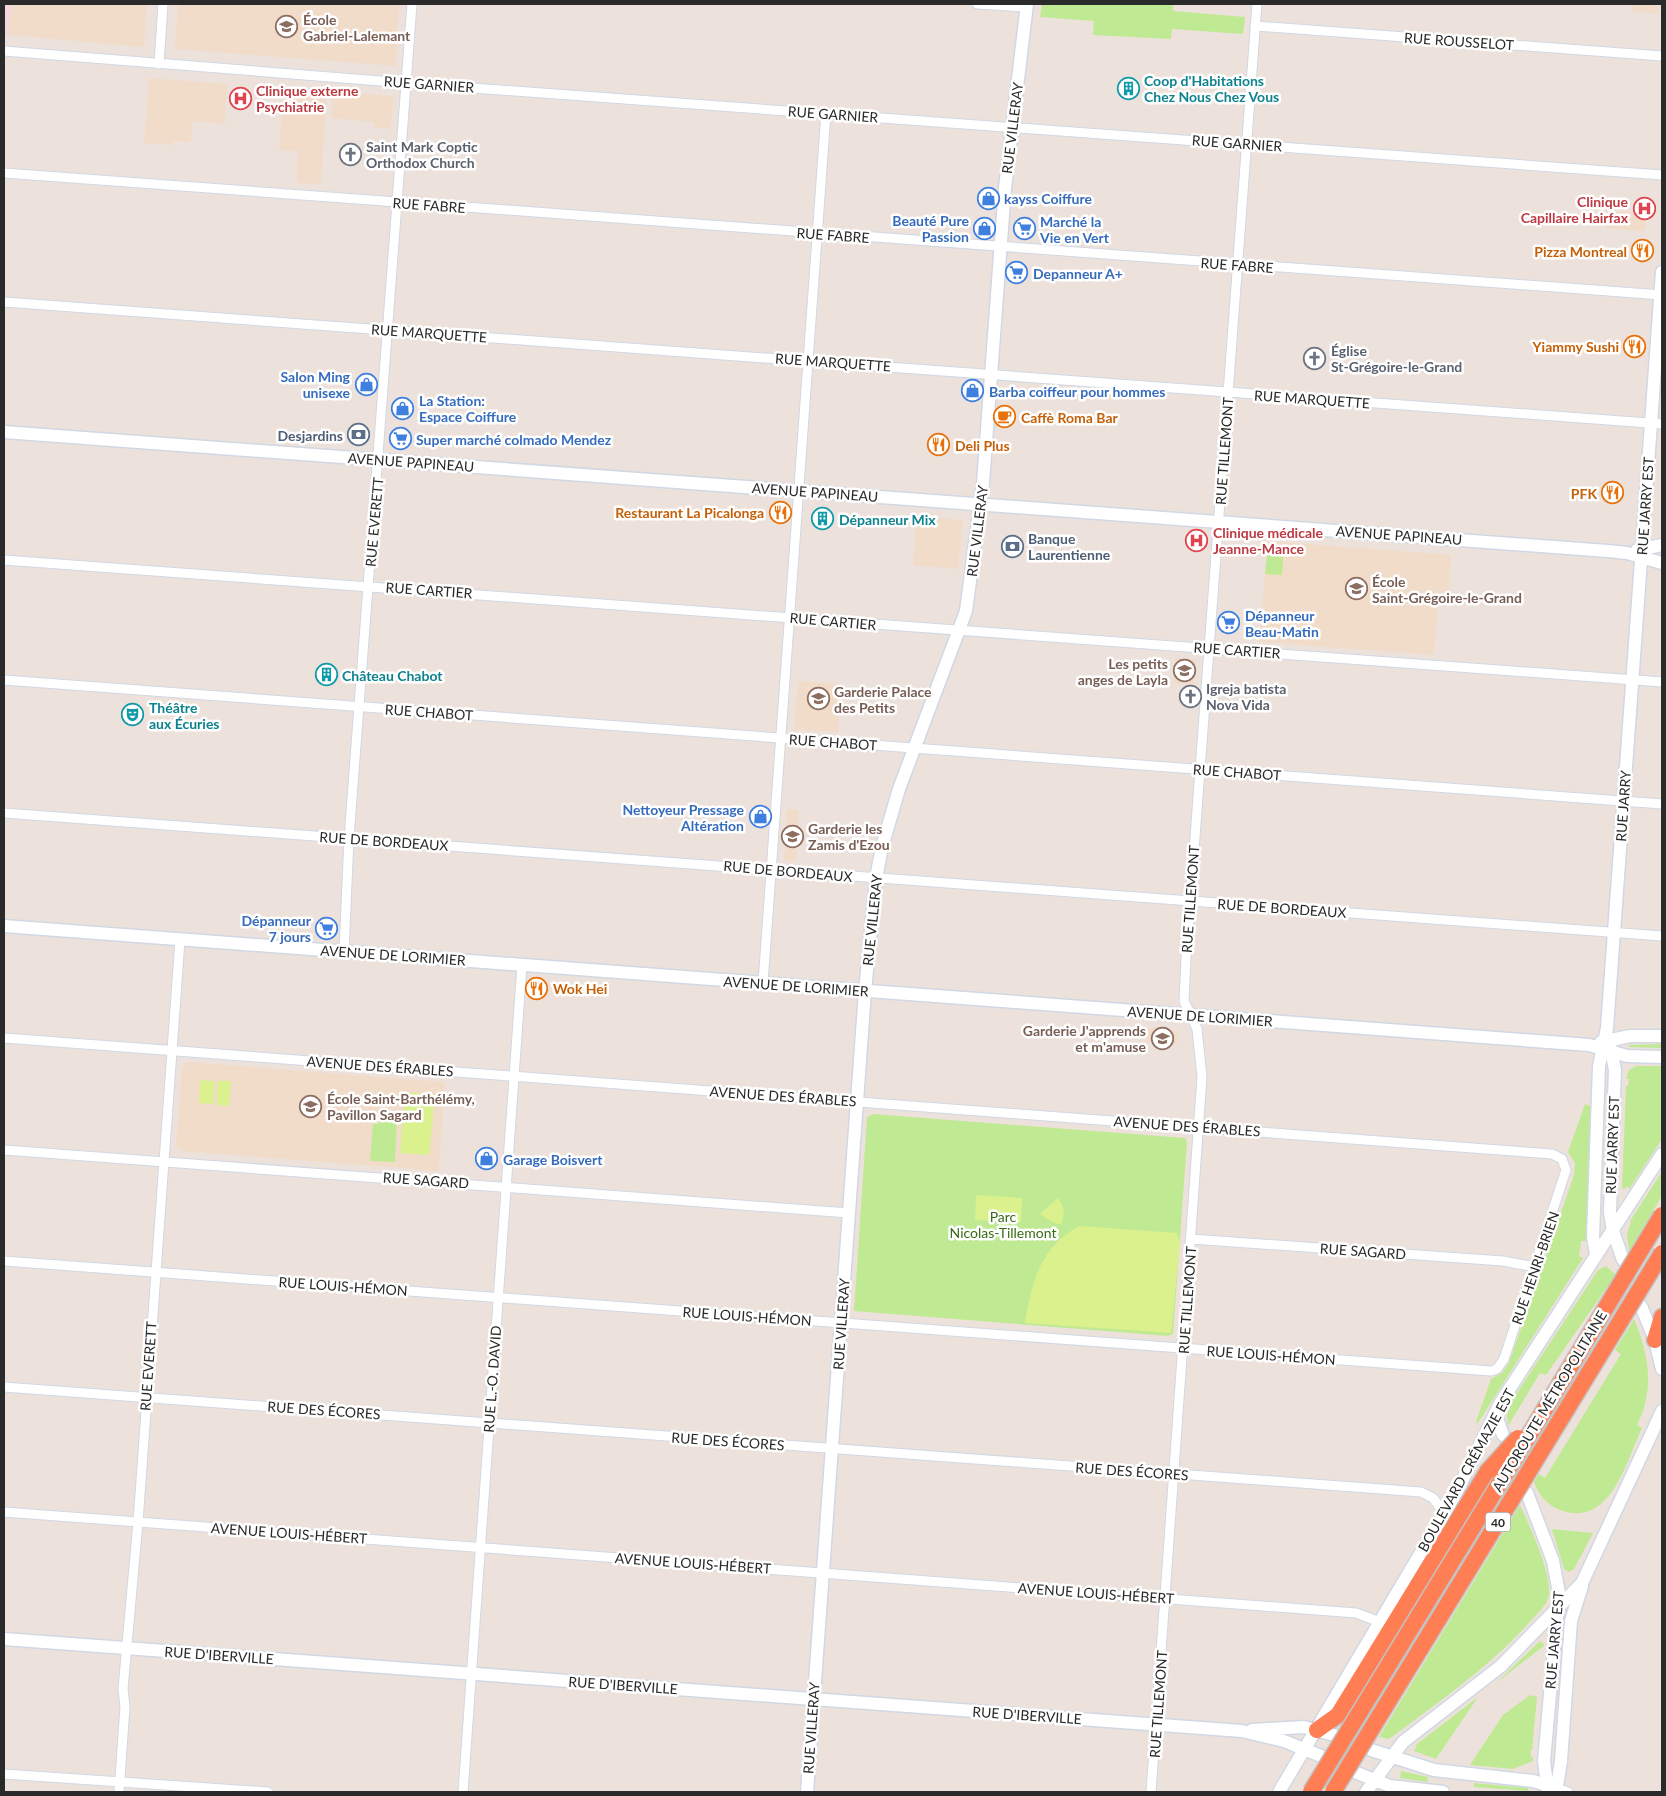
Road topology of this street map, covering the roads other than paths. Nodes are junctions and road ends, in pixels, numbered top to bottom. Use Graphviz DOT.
graph roads {
  1 [pos="163,4"];
  2 [pos="412,4"];
  3 [pos="977,4"];
  4 [pos="1257,4"];
  5 [pos="1026,6"];
  6 [pos="1255,26"];
  7 [pos="4,51"];
  8 [pos="1662,56"];
  9 [pos="159,64"];
  10 [pos="407,83"];
  11 [pos="826,113"];
  12 [pos="1012,128"];
  13 [pos="1246,144"];
  14 [pos="4,173"];
  15 [pos="1662,175"];
  16 [pos="398,202"];
  17 [pos="817,234"];
  18 [pos="1001,246"];
  19 [pos="1237,265"];
  20 [pos="1662,272"];
  21 [pos="1661,295"];
  22 [pos="4,302"];
  23 [pos="388,330"];
  24 [pos="808,360"];
  25 [pos="991,374"];
  26 [pos="1228,392"];
  27 [pos="1657,423"];
  28 [pos="4,432"];
  29 [pos="379,460"];
  30 [pos="798,491"];
  31 [pos="981,505"];
  32 [pos="1218,522"];
  33 [pos="1662,545"];
  34 [pos="1642,553"];
  35 [pos="4,560"];
  36 [pos="1662,563"];
  37 [pos="368,586"];
  38 [pos="789,617"];
  39 [pos="959,631"];
  40 [pos="1208,648"];
  41 [pos="4,680"];
  42 [pos="1633,680"];
  43 [pos="1662,682"];
  44 [pos="360,706"];
  45 [pos="780,738"];
  46 [pos="914,748"];
  47 [pos="1200,769"];
  48 [pos="1623,801"];
  49 [pos="1662,804"];
  50 [pos="4,813"];
  51 [pos="350,838"];
  52 [pos="770,869"];
  53 [pos="876,878"];
  54 [pos="1190,901"];
  55 [pos="4,926"];
  56 [pos="1614,932"];
  57 [pos="1662,936"];
  58 [pos="180,940"];
  59 [pos="344,951"];
  60 [pos="522,965"];
  61 [pos="763,983"];
  62 [pos="865,991"];
  63 [pos="1191,1015"];
  64 [pos="1662,1036"];
  65 [pos="4,1038"];
  66 [pos="1607,1042"];
  67 [pos="172,1051"];
  68 [pos="1662,1057"];
  69 [pos="513,1076"];
  70 [pos="857,1102"];
  71 [pos="1200,1127"];
  72 [pos="4,1150"];
  73 [pos="1662,1154"];
  74 [pos="1562,1159"];
  75 [pos="163,1162"];
  76 [pos="505,1186"];
  77 [pos="849,1213"];
  78 [pos="1662,1215"];
  79 [pos="1612,1230"];
  80 [pos="1192,1239"];
  81 [pos="1662,1253"];
  82 [pos="1596,1254"];
  83 [pos="1623,1260"];
  84 [pos="4,1262"];
  85 [pos="1535,1267"];
  86 [pos="155,1272"];
  87 [pos="498,1297"];
  88 [pos="1641,1306"];
  89 [pos="1662,1317"];
  90 [pos="841,1322"];
  91 [pos="1655,1340"];
  92 [pos="1184,1348"];
  93 [pos="1662,1369"];
  94 [pos="1491,1371"];
  95 [pos="4,1387"];
  96 [pos="146,1397"];
  97 [pos="1545,1409"];
  98 [pos="1662,1411"];
  99 [pos="1495,1413"];
  100 [pos="488,1424"];
  101 [pos="1503,1435"];
  102 [pos="832,1449"];
  103 [pos="1175,1474"];
  104 [pos="1527,1493"];
  105 [pos="4,1512"];
  106 [pos="1444,1512"];
  107 [pos="138,1522"];
  108 [pos="479,1548"];
  109 [pos="822,1573"];
  110 [pos="1582,1584"];
  111 [pos="1165,1598"];
  112 [pos="1559,1607"];
  113 [pos="1380,1622"];
  114 [pos="4,1639"];
  115 [pos="127,1649"];
  116 [pos="470,1673"];
  117 [pos="813,1699"];
  118 [pos="1156,1725"];
  119 [pos="1317,1730"];
  120 [pos="1242,1731"];
  121 [pos="1334,1735"];
  122 [pos="1305,1749"];
  123 [pos="1371,1750"];
  124 [pos="1321,1756"];
  125 [pos="1390,1758"];
  126 [pos="1357,1773"];
  127 [pos="4,1774"];
  128 [pos="1375,1780"];
  129 [pos="120,1782"];
  130 [pos="1555,1790"];
  131 [pos="119,1792"];
  132 [pos="268,1792"];
  133 [pos="463,1792"];
  134 [pos="807,1792"];
  135 [pos="1151,1792"];
  136 [pos="1279,1792"];
  137 [pos="1311,1792"];
  138 [pos="1334,1792"];
  139 [pos="1366,1792"];
  140 [pos="1444,1792"];
  1 -- 9 [label="street"];
  2 -- 10 [label="street, RUE EVERETT"];
  3 -- 5 [label="street"];
  4 -- 6 [label="street, RUE TILLEMONT"];
  5 -- 12 [label="main road, RUE VILLERAY"];
  6 -- 8 [label="street, RUE ROUSSELOT"];
  6 -- 13 [label="street, RUE TILLEMONT"];
  7 -- 9 [label="street, RUE GARNIER"];
  9 -- 10 [label="street, RUE GARNIER"];
  10 -- 11 [label="street, RUE GARNIER"];
  10 -- 16 [label="street, RUE EVERETT"];
  11 -- 12 [label="street, RUE GARNIER"];
  11 -- 17 [label="street"];
  12 -- 13 [label="street, RUE GARNIER"];
  12 -- 18 [label="main road, RUE VILLERAY"];
  13 -- 15 [label="street, RUE GARNIER"];
  13 -- 19 [label="street, RUE TILLEMONT"];
  14 -- 16 [label="street, RUE FABRE"];
  16 -- 17 [label="street, RUE FABRE"];
  16 -- 23 [label="street, RUE EVERETT"];
  17 -- 18 [label="street, RUE FABRE"];
  17 -- 24 [label="street"];
  18 -- 19 [label="street, RUE FABRE"];
  18 -- 25 [label="main road, RUE VILLERAY"];
  19 -- 21 [label="street, RUE FABRE"];
  19 -- 26 [label="street, RUE TILLEMONT"];
  20 -- 21 [label="main road, RUE JARRY EST"];
  21 -- 27 [label="main road, RUE JARRY EST"];
  22 -- 23 [label="street, RUE MARQUETTE"];
  23 -- 24 [label="street, RUE MARQUETTE"];
  23 -- 29 [label="street, RUE EVERETT"];
  24 -- 25 [label="street, RUE MARQUETTE"];
  24 -- 30 [label="street"];
  25 -- 26 [label="street, RUE MARQUETTE"];
  25 -- 31 [label="main road, RUE VILLERAY"];
  26 -- 27 [label="street, RUE MARQUETTE"];
  26 -- 32 [label="street, RUE TILLEMONT"];
  27 -- 34 [label="main road, RUE JARRY EST"];
  28 -- 29 [label="main road, AVENUE PAPINEAU"];
  29 -- 30 [label="main road, AVENUE PAPINEAU"];
  29 -- 37 [label="street, RUE EVERETT"];
  30 -- 31 [label="main road, AVENUE PAPINEAU"];
  30 -- 38 [label="street"];
  31 -- 32 [label="main road, AVENUE PAPINEAU"];
  31 -- 39 [label="main road, RUE VILLERAY"];
  32 -- 34 [label="main road, AVENUE PAPINEAU"];
  32 -- 40 [label="street, RUE TILLEMONT"];
  33 -- 34 [label="main road, AVENUE PAPINEAU"];
  34 -- 36 [label="main road, AVENUE PAPINEAU"];
  34 -- 42 [label="main road, RUE JARRY EST"];
  35 -- 37 [label="street, RUE CARTIER"];
  37 -- 38 [label="street, RUE CARTIER"];
  37 -- 44 [label="street, RUE EVERETT"];
  38 -- 39 [label="street, RUE CARTIER"];
  38 -- 45 [label="street"];
  39 -- 40 [label="street, RUE CARTIER"];
  39 -- 46 [label="main road, RUE VILLERAY"];
  40 -- 42 [label="street, RUE CARTIER"];
  40 -- 47 [label="street, RUE TILLEMONT"];
  41 -- 44 [label="street, RUE CHABOT"];
  42 -- 43 [label="street, RUE CARTIER"];
  42 -- 48 [label="main road, RUE JARRY"];
  44 -- 45 [label="street, RUE CHABOT"];
  44 -- 51 [label="street, RUE EVERETT"];
  45 -- 46 [label="street, RUE CHABOT"];
  45 -- 52 [label="street"];
  46 -- 47 [label="street, RUE CHABOT"];
  46 -- 53 [label="main road, RUE VILLERAY"];
  47 -- 48 [label="street, RUE CHABOT"];
  47 -- 54 [label="street, RUE TILLEMONT"];
  48 -- 49 [label="street, RUE CHABOT"];
  48 -- 56 [label="main road, RUE JARRY"];
  50 -- 51 [label="street, RUE DE BORDEAUX"];
  51 -- 52 [label="street, RUE DE BORDEAUX"];
  51 -- 59 [label="street, RUE EVERETT"];
  52 -- 53 [label="street, RUE DE BORDEAUX"];
  52 -- 61 [label="street"];
  53 -- 54 [label="street, RUE DE BORDEAUX"];
  53 -- 62 [label="main road, RUE VILLERAY"];
  54 -- 56 [label="street, RUE DE BORDEAUX"];
  54 -- 63 [label="street, RUE TILLEMONT"];
  55 -- 58 [label="main road, AVENUE DE LORIMIER"];
  56 -- 57 [label="street, RUE DE BORDEAUX"];
  56 -- 66 [label="main road, RUE JARRY EST"];
  58 -- 59 [label="main road, AVENUE DE LORIMIER"];
  58 -- 67 [label="street, RUE EVERETT"];
  59 -- 60 [label="main road, AVENUE DE LORIMIER"];
  60 -- 61 [label="main road, AVENUE DE LORIMIER"];
  60 -- 69 [label="street, RUE L.-O. DAVID"];
  61 -- 62 [label="main road, AVENUE DE LORIMIER"];
  62 -- 63 [label="main road, AVENUE DE LORIMIER"];
  62 -- 70 [label="main road, RUE VILLERAY"];
  63 -- 66 [label="main road, AVENUE DE LORIMIER"];
  63 -- 71 [label="street, RUE TILLEMONT"];
  64 -- 66 [label="main road, AVENUE DE LORIMIER"];
  65 -- 67 [label="street, AVENUE DES ÉRABLES"];
  66 -- 68 [label="main road, AVENUE DE LORIMIER"];
  66 -- 79 [label="main road, RUE JARRY EST"];
  66 -- 82 [label="main road, RUE JARRY EST"];
  67 -- 69 [label="street, AVENUE DES ÉRABLES"];
  67 -- 75 [label="street, RUE EVERETT"];
  69 -- 70 [label="street, AVENUE DES ÉRABLES"];
  69 -- 76 [label="street, RUE L.-O. DAVID"];
  70 -- 71 [label="street, AVENUE DES ÉRABLES"];
  70 -- 77 [label="main road, RUE VILLERAY"];
  71 -- 74 [label="street, AVENUE DES ÉRABLES"];
  71 -- 80 [label="street, RUE TILLEMONT"];
  72 -- 75 [label="street, RUE SAGARD"];
  73 -- 79 [label="main road, BOULEVARD CRÉMAZIE EST"];
  74 -- 85 [label="street, RUE HENRI-BRIEN"];
  75 -- 76 [label="street, RUE SAGARD"];
  75 -- 86 [label="street, RUE EVERETT"];
  76 -- 77 [label="street, RUE SAGARD"];
  76 -- 87 [label="street, RUE L.-O. DAVID"];
  77 -- 90 [label="main road, RUE VILLERAY"];
  78 -- 97 [label="highway, AUTOROUTE MÉTROPOLITAINE / 40, bridge"];
  79 -- 82 [label="main road, BOULEVARD CRÉMAZIE EST"];
  79 -- 83 [label="main road, RUE JARRY EST"];
  80 -- 85 [label="street, RUE SAGARD"];
  80 -- 92 [label="street, RUE TILLEMONT"];
  81 -- 138 [label="highway, AUTOROUTE MÉTROPOLITAINE / 40, bridge"];
  82 -- 99 [label="main road, BOULEVARD CRÉMAZIE EST"];
  84 -- 86 [label="street, RUE LOUIS-HÉMON"];
  85 -- 94 [label="street, RUE HENRI-BRIEN"];
  86 -- 87 [label="street, RUE LOUIS-HÉMON"];
  86 -- 96 [label="street, RUE EVERETT"];
  87 -- 90 [label="street, RUE LOUIS-HÉMON"];
  87 -- 100 [label="street, RUE L.-O. DAVID"];
  88 -- 91 [label="main road"];
  89 -- 91 [label="highway"];
  90 -- 92 [label="street, RUE LOUIS-HÉMON"];
  90 -- 102 [label="main road, RUE VILLERAY"];
  91 -- 93 [label="main road"];
  92 -- 94 [label="street, RUE LOUIS-HÉMON"];
  92 -- 103 [label="street, RUE TILLEMONT"];
  95 -- 96 [label="street, RUE DES ÉCORES"];
  96 -- 100 [label="street, RUE DES ÉCORES"];
  96 -- 107 [label="street, RUE EVERETT"];
  97 -- 119 [label="highway, bridge"];
  97 -- 137 [label="highway, AUTOROUTE MÉTROPOLITAINE / 40, bridge"];
  98 -- 110 [label="main road"];
  99 -- 101 [label="main road"];
  99 -- 106 [label="main road, BOULEVARD CRÉMAZIE EST"];
  100 -- 102 [label="street, RUE DES ÉCORES"];
  100 -- 108 [label="street, RUE L.-O. DAVID"];
  102 -- 103 [label="street, RUE DES ÉCORES"];
  102 -- 109 [label="main road, RUE VILLERAY"];
  103 -- 106 [label="street, RUE DES ÉCORES"];
  103 -- 111 [label="street, RUE TILLEMONT"];
  104 -- 112 [label="main road, RUE JARRY EST"];
  105 -- 107 [label="street, AVENUE LOUIS-HÉBERT"];
  106 -- 113 [label="main road, BOULEVARD CRÉMAZIE EST"];
  107 -- 108 [label="street, AVENUE LOUIS-HÉBERT"];
  107 -- 115 [label="street, RUE EVERETT"];
  108 -- 109 [label="street, AVENUE LOUIS-HÉBERT"];
  108 -- 116 [label="street, RUE L.-O. DAVID"];
  109 -- 111 [label="street, AVENUE LOUIS-HÉBERT"];
  109 -- 117 [label="main road, RUE VILLERAY"];
  110 -- 112 [label="main road"];
  110 -- 130 [label="main road, RUE JARRY EST"];
  111 -- 113 [label="street, AVENUE LOUIS-HÉBERT"];
  111 -- 118 [label="street, RUE TILLEMONT"];
  112 -- 125 [label="main road"];
  112 -- 130 [label="main road, RUE JARRY EST"];
  113 -- 119 [label="main road, BOULEVARD CRÉMAZIE EST"];
  114 -- 115 [label="main road, RUE D'IBERVILLE"];
  115 -- 116 [label="main road, RUE D'IBERVILLE"];
  115 -- 129 [label="street, RUE EVERETT"];
  116 -- 117 [label="main road, RUE D'IBERVILLE"];
  116 -- 133 [label="street, RUE L.-O. DAVID"];
  117 -- 118 [label="main road, RUE D'IBERVILLE"];
  117 -- 134 [label="main road, RUE VILLERAY"];
  118 -- 120 [label="main road, RUE D'IBERVILLE"];
  118 -- 135 [label="street, RUE TILLEMONT"];
  119 -- 120 [label="main road, RUE D'IBERVILLE"];
  119 -- 121 [label="main road, RUE D'IBERVILLE"];
  119 -- 122 [label="main road, BOULEVARD CRÉMAZIE EST"];
  120 -- 122 [label="main road, RUE D'IBERVILLE"];
  122 -- 124 [label="main road, RUE D'IBERVILLE"];
  122 -- 136 [label="main road, BOULEVARD CRÉMAZIE EST"];
  123 -- 125 [label="main road"];
  125 -- 128 [label="main road"];
  125 -- 130 [label="main road"];
  126 -- 128 [label="main road"];
  127 -- 129 [label="street"];
  128 -- 139 [label="main road"];
  128 -- 140 [label="main road"];
  129 -- 131 [label="street, RUE EVERETT"];
  129 -- 132 [label="street"];
}
